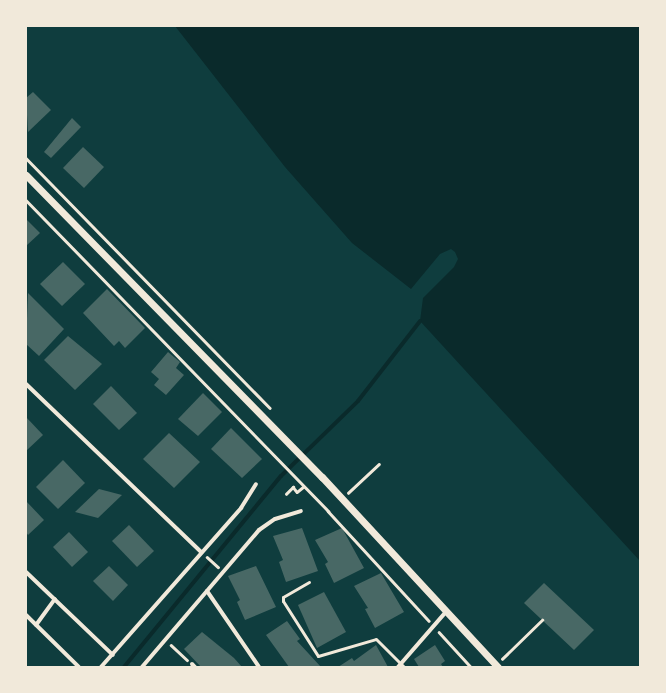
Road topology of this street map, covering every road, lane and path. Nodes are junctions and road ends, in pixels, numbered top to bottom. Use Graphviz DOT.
graph roads {
  1 [pos="26,158"];
  2 [pos="26,175"];
  3 [pos="26,200"];
  4 [pos="26,384"];
  5 [pos="276,414"];
  6 [pos="379,464"];
  7 [pos="256,484"];
  8 [pos="303,486"];
  9 [pos="353,489"];
  10 [pos="286,494"];
  11 [pos="300,511"];
  12 [pos="201,552"];
  13 [pos="206,556"];
  14 [pos="219,567"];
  15 [pos="26,572"];
  16 [pos="309,582"];
  17 [pos="207,591"];
  18 [pos="54,599"];
  19 [pos="445,613"];
  20 [pos="26,615"];
  21 [pos="425,616"];
  22 [pos="542,620"];
  23 [pos="36,625"];
  24 [pos="439,632"];
  25 [pos="165,640"];
  26 [pos="113,655"];
  27 [pos="403,665"];
  28 [pos="193,666"];
  29 [pos="497,666"];
  30 [pos="79,667"];
  31 [pos="101,667"];
  32 [pos="142,667"];
  33 [pos="259,667"];
  34 [pos="398,667"];
  35 [pos="471,667"];
  1 -- 5 [label="path"];
  2 -- 19 [label="street"];
  3 -- 8 [label="path"];
  4 -- 12 [label="street"];
  6 -- 9 [label="path"];
  7 -- 12 [label="street"];
  8 -- 10 [label="path"];
  8 -- 21 [label="path"];
  11 -- 17 [label="street"];
  12 -- 26 [label="street"];
  13 -- 14 [label="path"];
  15 -- 18 [label="street"];
  16 -- 27 [label="lane"];
  17 -- 25 [label="street"];
  17 -- 33 [label="street"];
  18 -- 23 [label="street"];
  18 -- 26 [label="street"];
  19 -- 27 [label="street"];
  19 -- 29 [label="street"];
  20 -- 23 [label="street"];
  22 -- 29 [label="path"];
  23 -- 30 [label="street"];
  24 -- 35 [label="path"];
  25 -- 28 [label="path"];
  25 -- 32 [label="street"];
  26 -- 31 [label="street"];
  27 -- 34 [label="street"];
}
